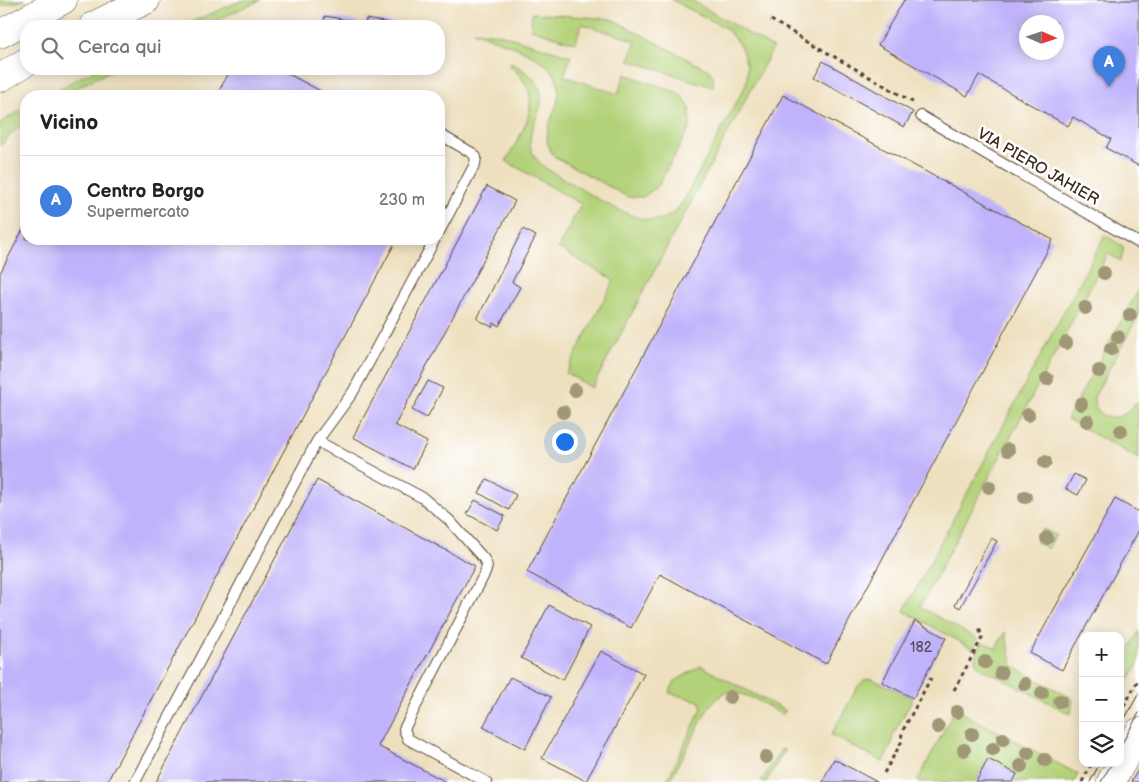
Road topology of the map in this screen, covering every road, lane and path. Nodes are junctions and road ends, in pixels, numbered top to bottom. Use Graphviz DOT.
graph roads {
  1 [pos="63,0"];
  2 [pos="146,0"];
  3 [pos="105,20"];
  4 [pos="771,20"];
  5 [pos="14,22"];
  6 [pos="20,66"];
  7 [pos="0,78"];
  8 [pos="922,116"];
  9 [pos="445,137"];
  10 [pos="445,221"];
  11 [pos="1139,243"];
  12 [pos="432,245"];
  13 [pos="317,440"];
  14 [pos="979,627"];
  15 [pos="931,678"];
  16 [pos="1139,679"];
  17 [pos="954,690"];
  18 [pos="1124,706"];
  19 [pos="1139,732"];
  20 [pos="1090,767"];
  21 [pos="884,773"];
  22 [pos="135,782"];
  23 [pos="486,782"];
  24 [pos="1082,782"];
  25 [pos="1111,782"];
  1 -- 5 [label="main road"];
  2 -- 3 [label="main road"];
  4 -- 8 [label="path"];
  6 -- 7 [label="main road"];
  8 -- 11 [label="lane, VIA PIERO JAHIER"];
  9 -- 10 [label="lane"];
  12 -- 13 [label="lane"];
  13 -- 22 [label="lane"];
  13 -- 23 [label="lane"];
  14 -- 17 [label="path"];
  15 -- 21 [label="path"];
  16 -- 18 [label="path"];
  19 -- 25 [label="main road"];
  20 -- 24 [label="path"];
}
